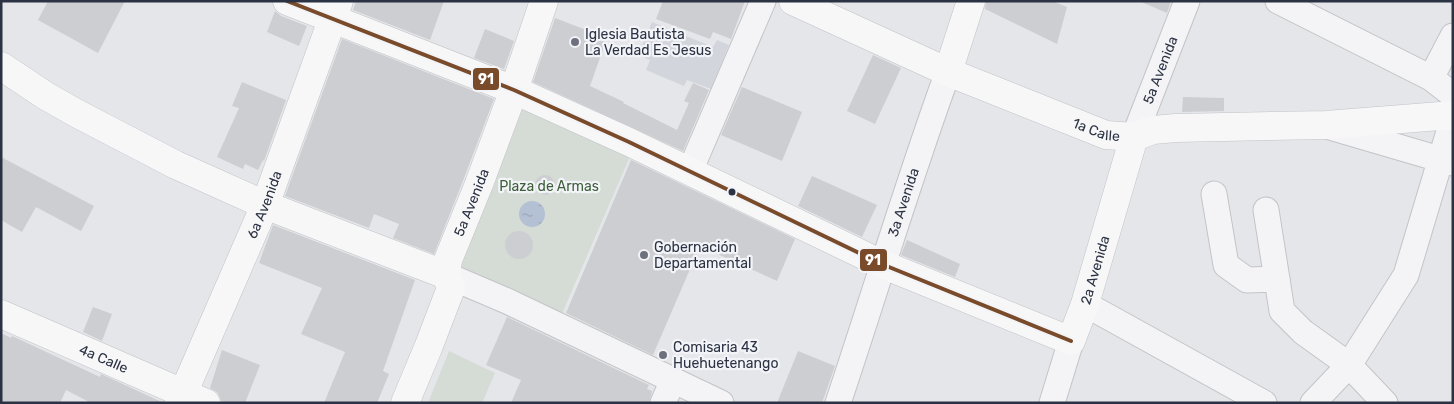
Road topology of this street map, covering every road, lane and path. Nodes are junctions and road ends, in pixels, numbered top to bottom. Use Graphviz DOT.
graph roads {
  1 [pos="287,1"];
  2 [pos="544,1"];
  3 [pos="763,1"];
  4 [pos="793,1"];
  5 [pos="972,1"];
  6 [pos="1187,1"];
  7 [pos="1278,1"];
  8 [pos="335,11"];
  9 [pos="1453,36"];
  10 [pos="1,66"];
  11 [pos="948,72"];
  12 [pos="1431,78"];
  13 [pos="514,90"];
  14 [pos="1453,95"];
  15 [pos="1453,116"];
  16 [pos="1326,126"];
  17 [pos="1134,137"];
  18 [pos="1446,161"];
  19 [pos="690,170"];
  20 [pos="1214,194"];
  21 [pos="265,205"];
  22 [pos="1266,210"];
  23 [pos="884,265"];
  24 [pos="446,275"];
  25 [pos="1277,279"];
  26 [pos="1085,304"];
  27 [pos="1,314"];
  28 [pos="1071,341"];
  29 [pos="1349,365"];
  30 [pos="673,380"];
  31 [pos="190,400"];
  32 [pos="404,403"];
  33 [pos="663,403"];
  34 [pos="721,403"];
  35 [pos="838,403"];
  36 [pos="1052,403"];
  37 [pos="1264,403"];
  38 [pos="1313,403"];
  39 [pos="1385,403"];
  1 -- 8 [label="main road"];
  2 -- 13 [label="main road, 5a Avenida"];
  3 -- 19 [label="street"];
  4 -- 11 [label="main road, 1a Calle"];
  5 -- 11 [label="main road, 3a Avenida"];
  6 -- 17 [label="street, 5a Avenida"];
  7 -- 12 [label="street"];
  8 -- 13 [label="main road"];
  8 -- 21 [label="main road, 6a Avenida"];
  9 -- 12 [label="street"];
  10 -- 21 [label="main road"];
  11 -- 17 [label="main road, 1a Calle"];
  11 -- 23 [label="street, 3a Avenida"];
  12 -- 14 [label="street"];
  13 -- 19 [label="main road"];
  13 -- 24 [label="main road, 5a Avenida"];
  15 -- 16 [label="main road, 1a Calle"];
  15 -- 18 [label="street"];
  16 -- 17 [label="main road, 1a Calle"];
  16 -- 18 [label="street"];
  17 -- 26 [label="main road, 2a Avenida"];
  18 -- 29 [label="street"];
  19 -- 23 [label="main road"];
  20 -- 25 [label="street"];
  21 -- 24 [label="main road"];
  21 -- 31 [label="main road, 6a Avenida"];
  22 -- 25 [label="street"];
  23 -- 28 [label="main road"];
  23 -- 35 [label="street, 3a Avenida"];
  24 -- 30 [label="street"];
  24 -- 32 [label="main road, 5a Avenida"];
  25 -- 29 [label="street"];
  26 -- 28 [label="main road, 2a Avenida"];
  26 -- 37 [label="street"];
  27 -- 31 [label="main road, 4a Calle"];
  28 -- 36 [label="street, 2a Avenida"];
  29 -- 38 [label="street"];
  29 -- 39 [label="street"];
  30 -- 33 [label="street"];
  30 -- 34 [label="street"];
}
